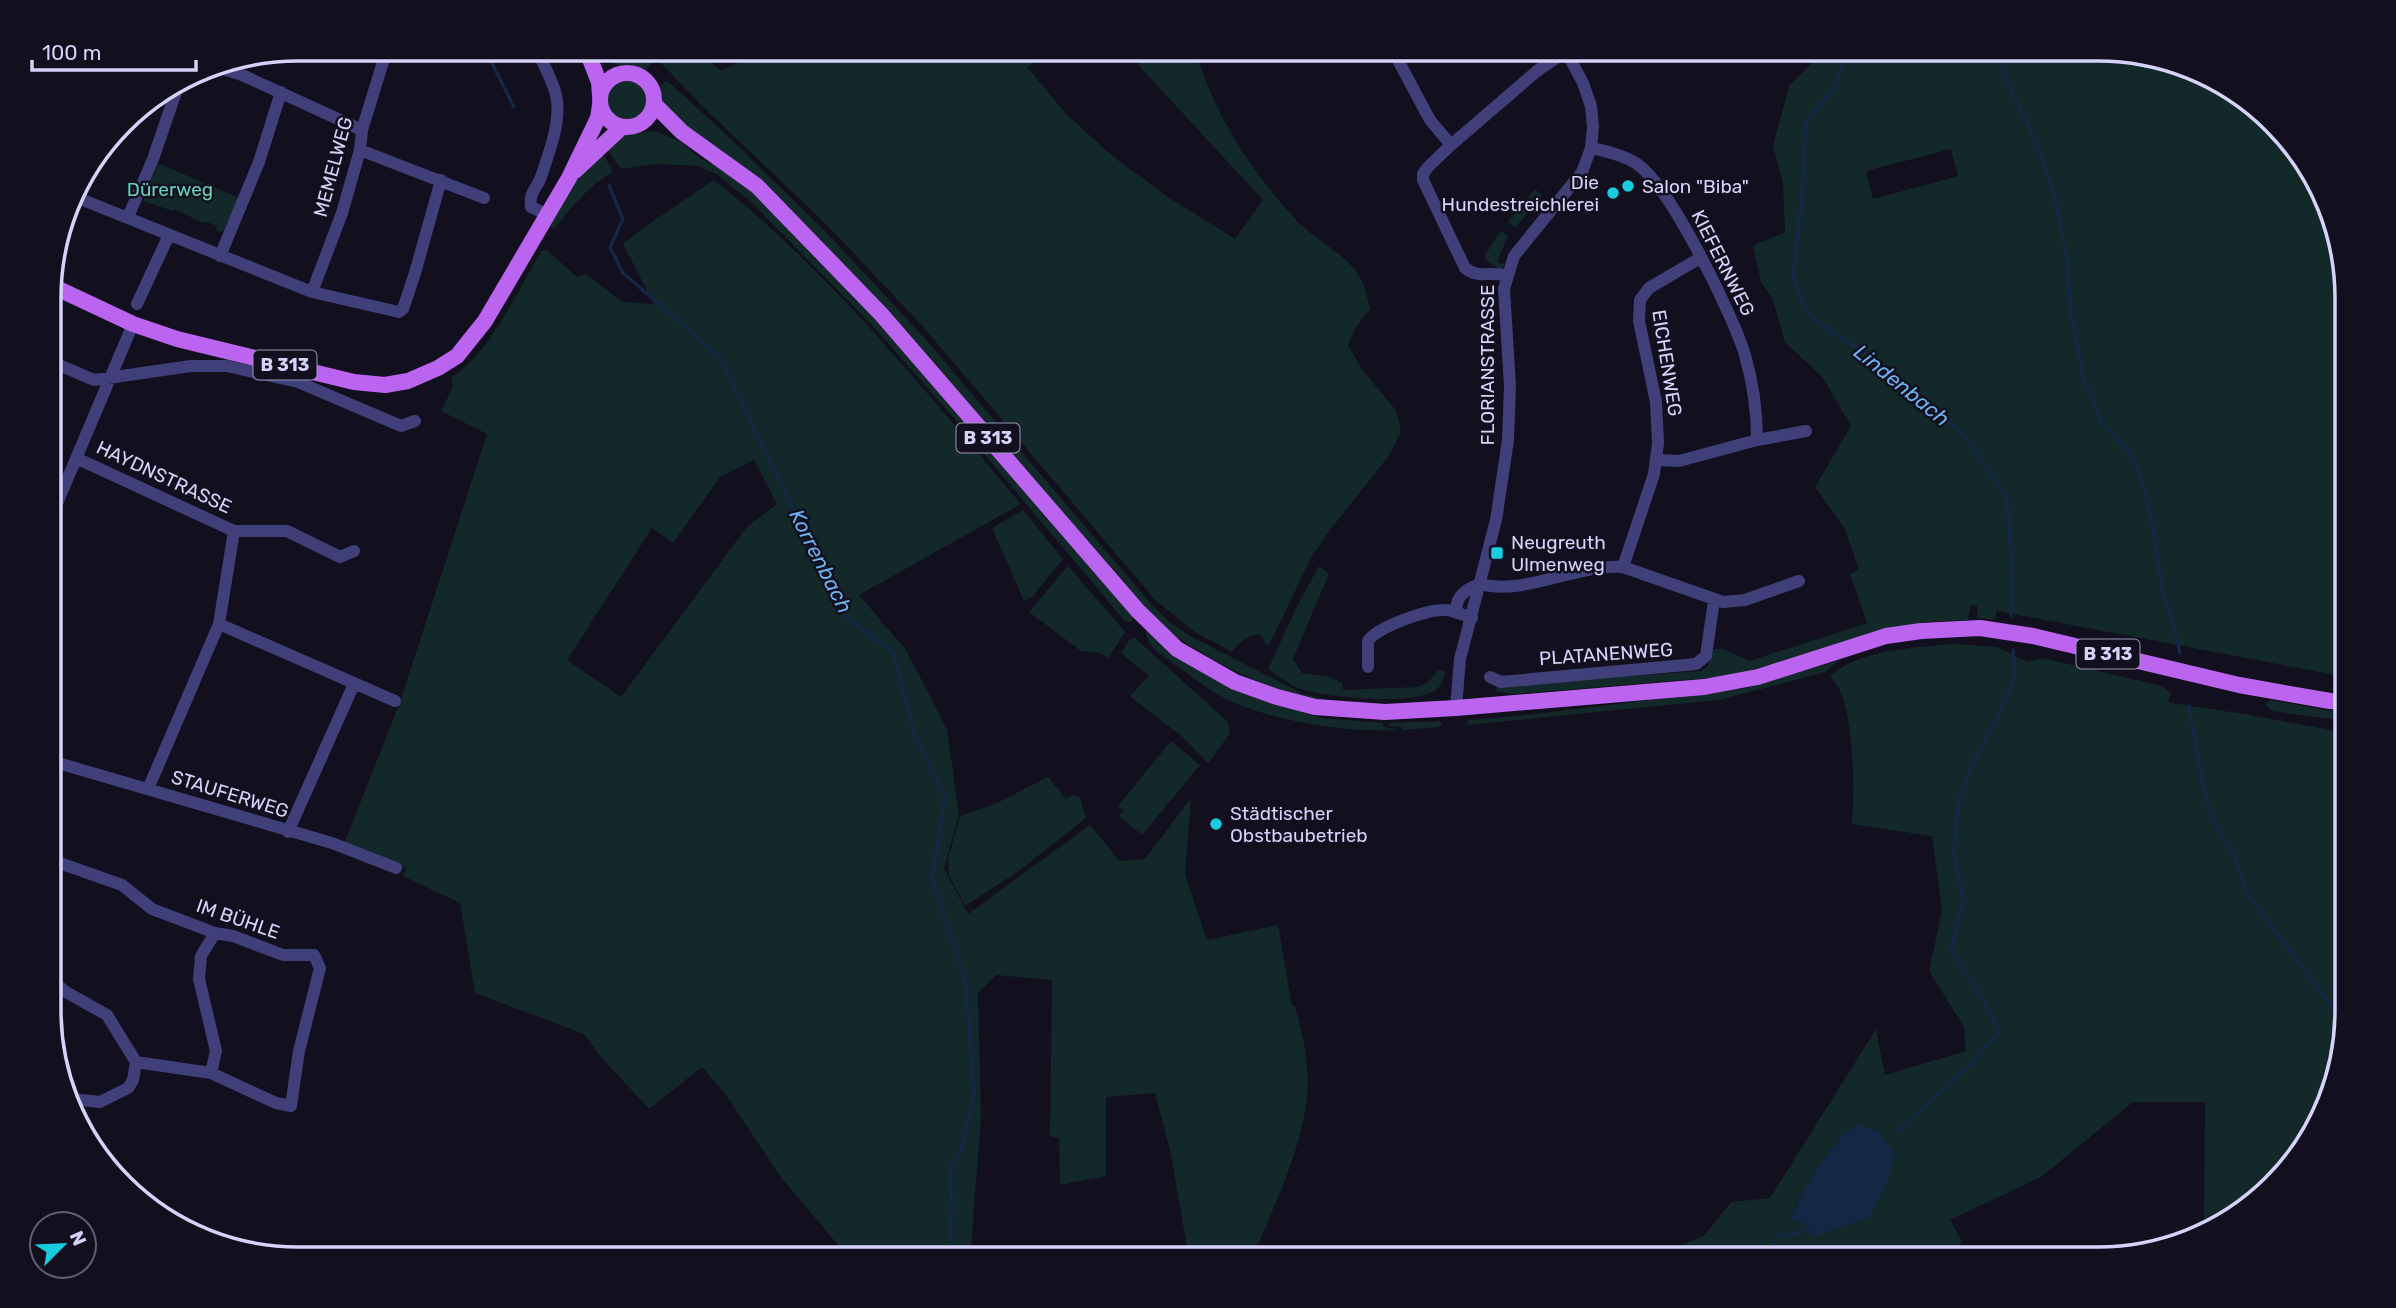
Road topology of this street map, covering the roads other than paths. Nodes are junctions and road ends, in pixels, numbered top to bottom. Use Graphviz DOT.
graph roads {
  1 [pos="1399,61"];
  2 [pos="1550,61"];
  3 [pos="1571,61"];
  4 [pos="383,62"];
  5 [pos="541,62"];
  6 [pos="591,62"];
  7 [pos="601,62"];
  8 [pos="230,71"];
  9 [pos="616,75"];
  10 [pos="281,92"];
  11 [pos="173,97"];
  12 [pos="600,100"];
  13 [pos="654,104"];
  14 [pos="643,122"];
  15 [pos="622,127"];
  16 [pos="362,130"];
  17 [pos="681,132"];
  18 [pos="1451,145"];
  19 [pos="1591,148"];
  20 [pos="360,150"];
  21 [pos="569,178"];
  22 [pos="441,180"];
  23 [pos="484,198"];
  24 [pos="83,199"];
  25 [pos="546,214"];
  26 [pos="128,217"];
  27 [pos="169,236"];
  28 [pos="220,256"];
  29 [pos="1700,258"];
  30 [pos="1507,276"];
  31 [pos="62,291"];
  32 [pos="312,292"];
  33 [pos="137,304"];
  34 [pos="133,324"];
  35 [pos="62,366"];
  36 [pos="111,377"];
  37 [pos="415,421"];
  38 [pos="1806,431"];
  39 [pos="1757,440"];
  40 [pos="76,458"];
  41 [pos="1657,460"];
  42 [pos="62,492"];
  43 [pos="234,531"];
  44 [pos="354,551"];
  45 [pos="1623,566"];
  46 [pos="1799,581"];
  47 [pos="1480,584"];
  48 [pos="1714,600"];
  49 [pos="1457,613"];
  50 [pos="1472,618"];
  51 [pos="219,624"];
  52 [pos="1368,667"];
  53 [pos="1490,677"];
  54 [pos="355,684"];
  55 [pos="395,701"];
  56 [pos="2335,701"];
  57 [pos="1456,708"];
  58 [pos="61,764"];
  59 [pos="148,789"];
  60 [pos="288,832"];
  61 [pos="61,864"];
  62 [pos="396,868"];
  63 [pos="215,933"];
  64 [pos="61,988"];
  65 [pos="136,1062"];
  66 [pos="211,1073"];
  67 [pos="79,1100"];
  1 -- 18 [label="street"];
  2 -- 18 [label="street, FLORIANSTRASSE"];
  3 -- 19 [label="street, FLORIANSTRASSE"];
  4 -- 16 [label="street, MEMELWEG"];
  5 -- 25 [label="street"];
  6 -- 12 [label="main road"];
  7 -- 9 [label="main road"];
  8 -- 10 [label="street"];
  9 -- 12 [label="main road"];
  9 -- 13 [label="main road"];
  10 -- 16 [label="street"];
  10 -- 28 [label="street"];
  11 -- 26 [label="street"];
  12 -- 15 [label="main road"];
  12 -- 21 [label="main road, B 313"];
  13 -- 14 [label="main road"];
  13 -- 17 [label="main road, B 313"];
  14 -- 15 [label="main road"];
  14 -- 17 [label="main road, B 313"];
  15 -- 21 [label="main road, B 313"];
  16 -- 20 [label="street, MEMELWEG"];
  17 -- 57 [label="main road, B 313"];
  18 -- 30 [label="street, FLORIANSTRASSE"];
  19 -- 29 [label="street, KIEFERNWEG"];
  19 -- 30 [label="street, FLORIANSTRASSE"];
  20 -- 22 [label="street"];
  20 -- 32 [label="street, MEMELWEG"];
  21 -- 25 [label="main road, B 313"];
  22 -- 23 [label="street"];
  22 -- 32 [label="street"];
  24 -- 26 [label="street"];
  25 -- 34 [label="main road, B 313"];
  26 -- 27 [label="street"];
  27 -- 28 [label="street"];
  27 -- 33 [label="street"];
  28 -- 32 [label="street"];
  29 -- 39 [label="street, KIEFERNWEG"];
  29 -- 41 [label="street, EICHENWEG"];
  30 -- 47 [label="street, FLORIANSTRASSE"];
  31 -- 34 [label="main road, B 313"];
  34 -- 36 [label="street"];
  35 -- 36 [label="street"];
  36 -- 37 [label="street"];
  36 -- 40 [label="street"];
  38 -- 39 [label="street"];
  39 -- 41 [label="street"];
  40 -- 42 [label="street"];
  40 -- 43 [label="street, HAYDNSTRASSE"];
  41 -- 45 [label="street, EICHENWEG"];
  43 -- 44 [label="street, HAYDNSTRASSE"];
  43 -- 51 [label="street"];
  45 -- 47 [label="street"];
  45 -- 48 [label="street"];
  46 -- 48 [label="street"];
  47 -- 49 [label="street"];
  47 -- 50 [label="street, FLORIANSTRASSE"];
  48 -- 53 [label="street, PLATANENWEG"];
  49 -- 50 [label="street"];
  49 -- 52 [label="street"];
  50 -- 57 [label="street, FLORIANSTRASSE"];
  51 -- 54 [label="street"];
  51 -- 59 [label="street"];
  54 -- 55 [label="street"];
  54 -- 60 [label="street"];
  56 -- 57 [label="main road, B 313"];
  58 -- 59 [label="street, STAUFERWEG"];
  59 -- 60 [label="street, STAUFERWEG"];
  60 -- 62 [label="street, STAUFERWEG"];
  61 -- 63 [label="street, IM BÜHLE"];
  63 -- 66 [label="street"];
  63 -- 66 [label="street, IM BÜHLE"];
  64 -- 65 [label="street"];
  65 -- 66 [label="street"];
  65 -- 67 [label="street"];
}
